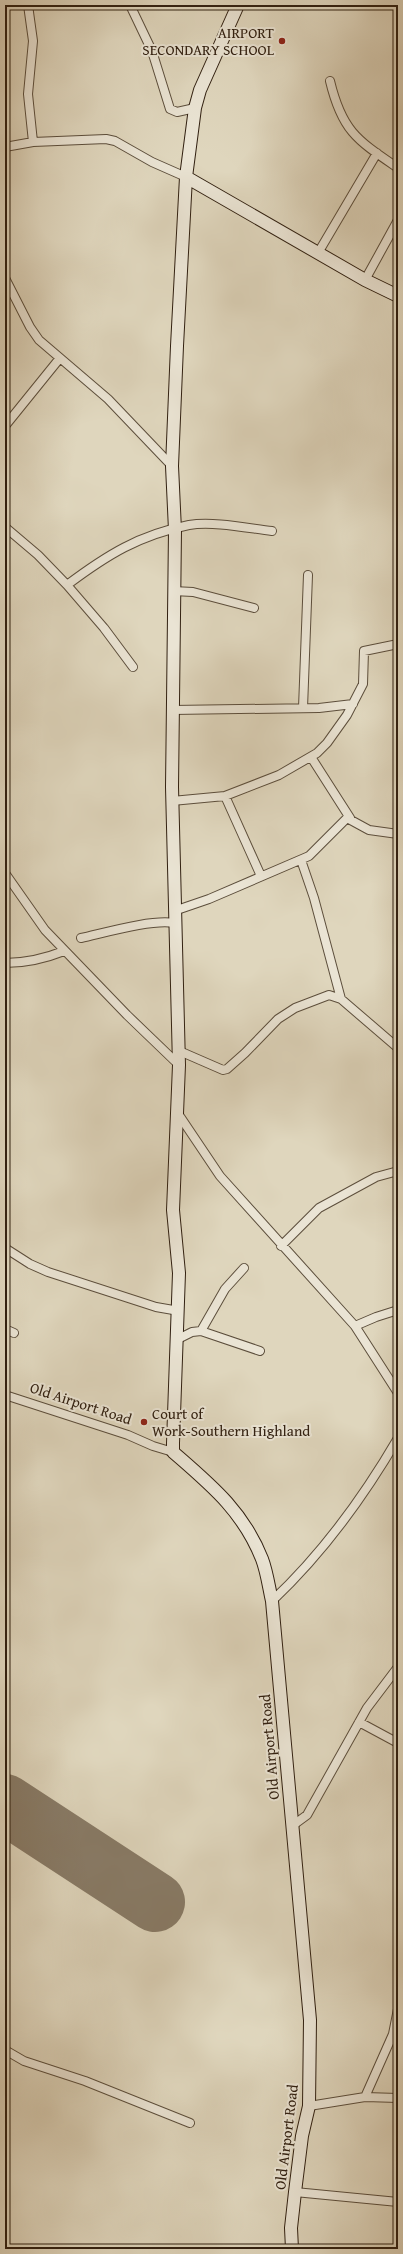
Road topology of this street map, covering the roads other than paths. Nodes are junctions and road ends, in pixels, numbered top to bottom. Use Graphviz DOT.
graph roads {
  1 [pos="28,5"];
  2 [pos="130,5"];
  3 [pos="238,5"];
  4 [pos="330,81"];
  5 [pos="195,108"];
  6 [pos="34,142"];
  7 [pos="5,147"];
  8 [pos="377,153"];
  9 [pos="398,168"];
  10 [pos="186,177"];
  11 [pos="398,220"];
  12 [pos="318,253"];
  13 [pos="5,278"];
  14 [pos="365,280"];
  15 [pos="398,296"];
  16 [pos="60,358"];
  17 [pos="5,426"];
  18 [pos="172,466"];
  19 [pos="5,527"];
  20 [pos="175,530"];
  21 [pos="272,531"];
  22 [pos="308,575"];
  23 [pos="67,585"];
  24 [pos="173,591"];
  25 [pos="254,608"];
  26 [pos="398,644"];
  27 [pos="133,667"];
  28 [pos="353,704"];
  29 [pos="303,708"];
  30 [pos="172,710"];
  31 [pos="311,757"];
  32 [pos="225,796"];
  33 [pos="172,801"];
  34 [pos="350,818"];
  35 [pos="398,834"];
  36 [pos="301,860"];
  37 [pos="5,873"];
  38 [pos="261,876"];
  39 [pos="174,917"];
  40 [pos="81,938"];
  41 [pos="64,950"];
  42 [pos="5,963"];
  43 [pos="341,999"];
  44 [pos="398,1048"];
  45 [pos="178,1050"];
  46 [pos="179,1065"];
  47 [pos="176,1111"];
  48 [pos="398,1171"];
  49 [pos="282,1246"];
  50 [pos="5,1248"];
  51 [pos="244,1268"];
  52 [pos="398,1310"];
  53 [pos="179,1311"];
  54 [pos="356,1326"];
  55 [pos="5,1329"];
  56 [pos="200,1331"];
  57 [pos="14,1333"];
  58 [pos="178,1339"];
  59 [pos="260,1351"];
  60 [pos="398,1394"];
  61 [pos="5,1395"];
  62 [pos="398,1438"];
  63 [pos="173,1452"];
  64 [pos="272,1601"];
  65 [pos="398,1667"];
  66 [pos="359,1722"];
  67 [pos="398,1743"];
  68 [pos="292,1826"];
  69 [pos="398,2009"];
  70 [pos="5,2050"];
  71 [pos="365,2097"];
  72 [pos="398,2098"];
  73 [pos="309,2106"];
  74 [pos="190,2123"];
  75 [pos="295,2192"];
  76 [pos="398,2202"];
  77 [pos="292,2249"];
  1 -- 6 [label="street"];
  2 -- 5 [label="street"];
  3 -- 5 [label="street"];
  4 -- 8 [label="street"];
  5 -- 10 [label="street"];
  6 -- 7 [label="street"];
  6 -- 10 [label="street"];
  8 -- 9 [label="street"];
  8 -- 12 [label="street"];
  10 -- 12 [label="street"];
  10 -- 18 [label="street"];
  11 -- 14 [label="street"];
  12 -- 14 [label="street"];
  13 -- 16 [label="street"];
  14 -- 15 [label="street"];
  16 -- 17 [label="street"];
  16 -- 18 [label="street"];
  18 -- 20 [label="street"];
  19 -- 23 [label="street"];
  20 -- 21 [label="street"];
  20 -- 23 [label="street"];
  20 -- 24 [label="street"];
  22 -- 29 [label="street"];
  23 -- 27 [label="street"];
  24 -- 25 [label="street"];
  24 -- 30 [label="street"];
  26 -- 28 [label="street"];
  28 -- 29 [label="street"];
  28 -- 31 [label="street"];
  29 -- 30 [label="street"];
  30 -- 33 [label="street"];
  31 -- 32 [label="street"];
  31 -- 34 [label="street"];
  32 -- 33 [label="street"];
  32 -- 38 [label="street"];
  33 -- 39 [label="street"];
  34 -- 35 [label="street"];
  34 -- 36 [label="street"];
  36 -- 38 [label="street"];
  36 -- 43 [label="street"];
  37 -- 41 [label="street"];
  38 -- 39 [label="street"];
  39 -- 40 [label="street"];
  39 -- 45 [label="street"];
  41 -- 42 [label="street"];
  41 -- 46 [label="street"];
  43 -- 44 [label="street"];
  43 -- 45 [label="street"];
  45 -- 46 [label="street"];
  46 -- 47 [label="street"];
  47 -- 49 [label="street"];
  47 -- 53 [label="street"];
  48 -- 49 [label="street"];
  49 -- 54 [label="street"];
  50 -- 53 [label="street"];
  51 -- 56 [label="street"];
  52 -- 54 [label="street"];
  53 -- 58 [label="street"];
  54 -- 60 [label="street"];
  55 -- 57 [label="street"];
  56 -- 58 [label="street"];
  56 -- 59 [label="street"];
  58 -- 63 [label="street"];
  61 -- 63 [label="street, Old Airport Road"];
  62 -- 64 [label="street"];
  63 -- 64 [label="street, Old Airport Road"];
  64 -- 68 [label="street, Old Airport Road"];
  65 -- 66 [label="street"];
  66 -- 67 [label="street"];
  66 -- 68 [label="street"];
  68 -- 73 [label="street, Old Airport Road"];
  69 -- 71 [label="street"];
  70 -- 74 [label="street"];
  71 -- 72 [label="street"];
  71 -- 73 [label="street"];
  73 -- 75 [label="street, Old Airport Road"];
  75 -- 76 [label="street"];
  75 -- 77 [label="street, Old Airport Road"];
}
